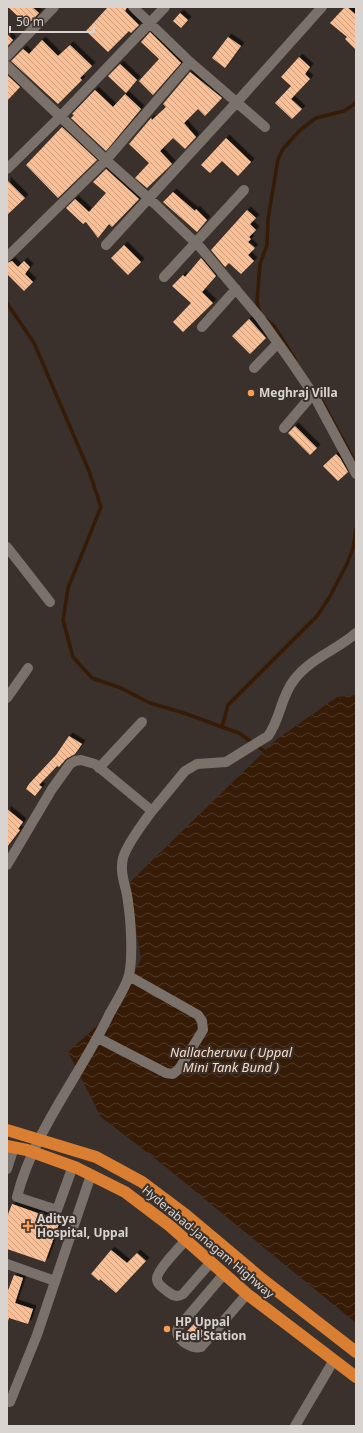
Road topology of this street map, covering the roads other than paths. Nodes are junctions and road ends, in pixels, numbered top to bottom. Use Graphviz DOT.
graph roads {
  1 [pos="54,7"];
  2 [pos="133,7"];
  3 [pos="165,7"];
  4 [pos="322,7"];
  5 [pos="150,24"];
  6 [pos="7,56"];
  7 [pos="190,62"];
  8 [pos="7,66"];
  9 [pos="236,103"];
  10 [pos="61,116"];
  11 [pos="265,127"];
  12 [pos="106,160"];
  13 [pos="7,169"];
  14 [pos="244,190"];
  15 [pos="150,198"];
  16 [pos="195,242"];
  17 [pos="106,246"];
  18 [pos="7,257"];
  19 [pos="164,277"];
  20 [pos="236,290"];
  21 [pos="202,327"];
  22 [pos="278,342"];
  23 [pos="254,368"];
  24 [pos="313,394"];
  25 [pos="284,428"];
  26 [pos="356,474"];
  27 [pos="7,547"];
  28 [pos="50,602"];
  29 [pos="356,633"];
  30 [pos="28,668"];
  31 [pos="7,698"];
  32 [pos="142,722"];
  33 [pos="99,768"];
  34 [pos="152,811"];
  35 [pos="7,865"];
  36 [pos="129,976"];
  37 [pos="98,1038"];
  38 [pos="7,1130"];
  39 [pos="39,1139"];
  40 [pos="10,1147"];
  41 [pos="33,1152"];
  42 [pos="73,1166"];
  43 [pos="7,1169"];
  44 [pos="91,1174"];
  45 [pos="186,1240"];
  46 [pos="211,1262"];
  47 [pos="7,1264"];
  48 [pos="224,1274"];
  49 [pos="55,1281"];
  50 [pos="247,1294"];
  51 [pos="356,1352"];
  52 [pos="334,1360"];
  53 [pos="356,1377"];
  54 [pos="10,1402"];
  55 [pos="295,1426"];
  1 -- 6 [label="street"];
  2 -- 5 [label="street"];
  3 -- 5 [label="street"];
  4 -- 9 [label="street"];
  5 -- 7 [label="street"];
  5 -- 10 [label="street"];
  7 -- 9 [label="street"];
  7 -- 12 [label="street"];
  8 -- 10 [label="street"];
  9 -- 11 [label="street"];
  9 -- 15 [label="street"];
  10 -- 12 [label="street"];
  10 -- 13 [label="street"];
  12 -- 15 [label="street"];
  12 -- 18 [label="street"];
  14 -- 16 [label="street"];
  15 -- 16 [label="street"];
  15 -- 17 [label="street"];
  16 -- 19 [label="street"];
  16 -- 20 [label="street"];
  20 -- 21 [label="street"];
  20 -- 22 [label="street"];
  22 -- 23 [label="street"];
  22 -- 24 [label="street"];
  24 -- 25 [label="street"];
  24 -- 26 [label="street"];
  27 -- 28 [label="street"];
  29 -- 34 [label="street"];
  30 -- 31 [label="street"];
  32 -- 33 [label="street"];
  33 -- 34 [label="street"];
  33 -- 35 [label="street"];
  34 -- 36 [label="street"];
  36 -- 37 [label="street"];
  36 -- 37 [label="street"];
  37 -- 39 [label="street"];
  38 -- 39 [label="highway, Hyderabad-Janagam Highway"];
  39 -- 41 [label="street"];
  39 -- 51 [label="highway, Hyderabad-Janagam Highway"];
  40 -- 41 [label="highway, Hyderabad-Janagam Highway"];
  40 -- 43 [label="street"];
  41 -- 42 [label="highway, Hyderabad-Janagam Highway"];
  41 -- 42 [label="street"];
  42 -- 44 [label="highway, Hyderabad-Janagam Highway"];
  44 -- 45 [label="highway, Hyderabad-Janagam Highway"];
  44 -- 49 [label="street"];
  45 -- 46 [label="highway, Hyderabad-Janagam Highway"];
  45 -- 46 [label="street"];
  46 -- 48 [label="highway, Hyderabad-Janagam Highway"];
  47 -- 49 [label="street"];
  48 -- 50 [label="highway, Hyderabad-Janagam Highway"];
  48 -- 50 [label="street"];
  49 -- 54 [label="street"];
  50 -- 52 [label="highway, Hyderabad-Janagam Highway"];
  52 -- 53 [label="highway, Hyderabad-Janagam Highway"];
  52 -- 55 [label="street"];
}
